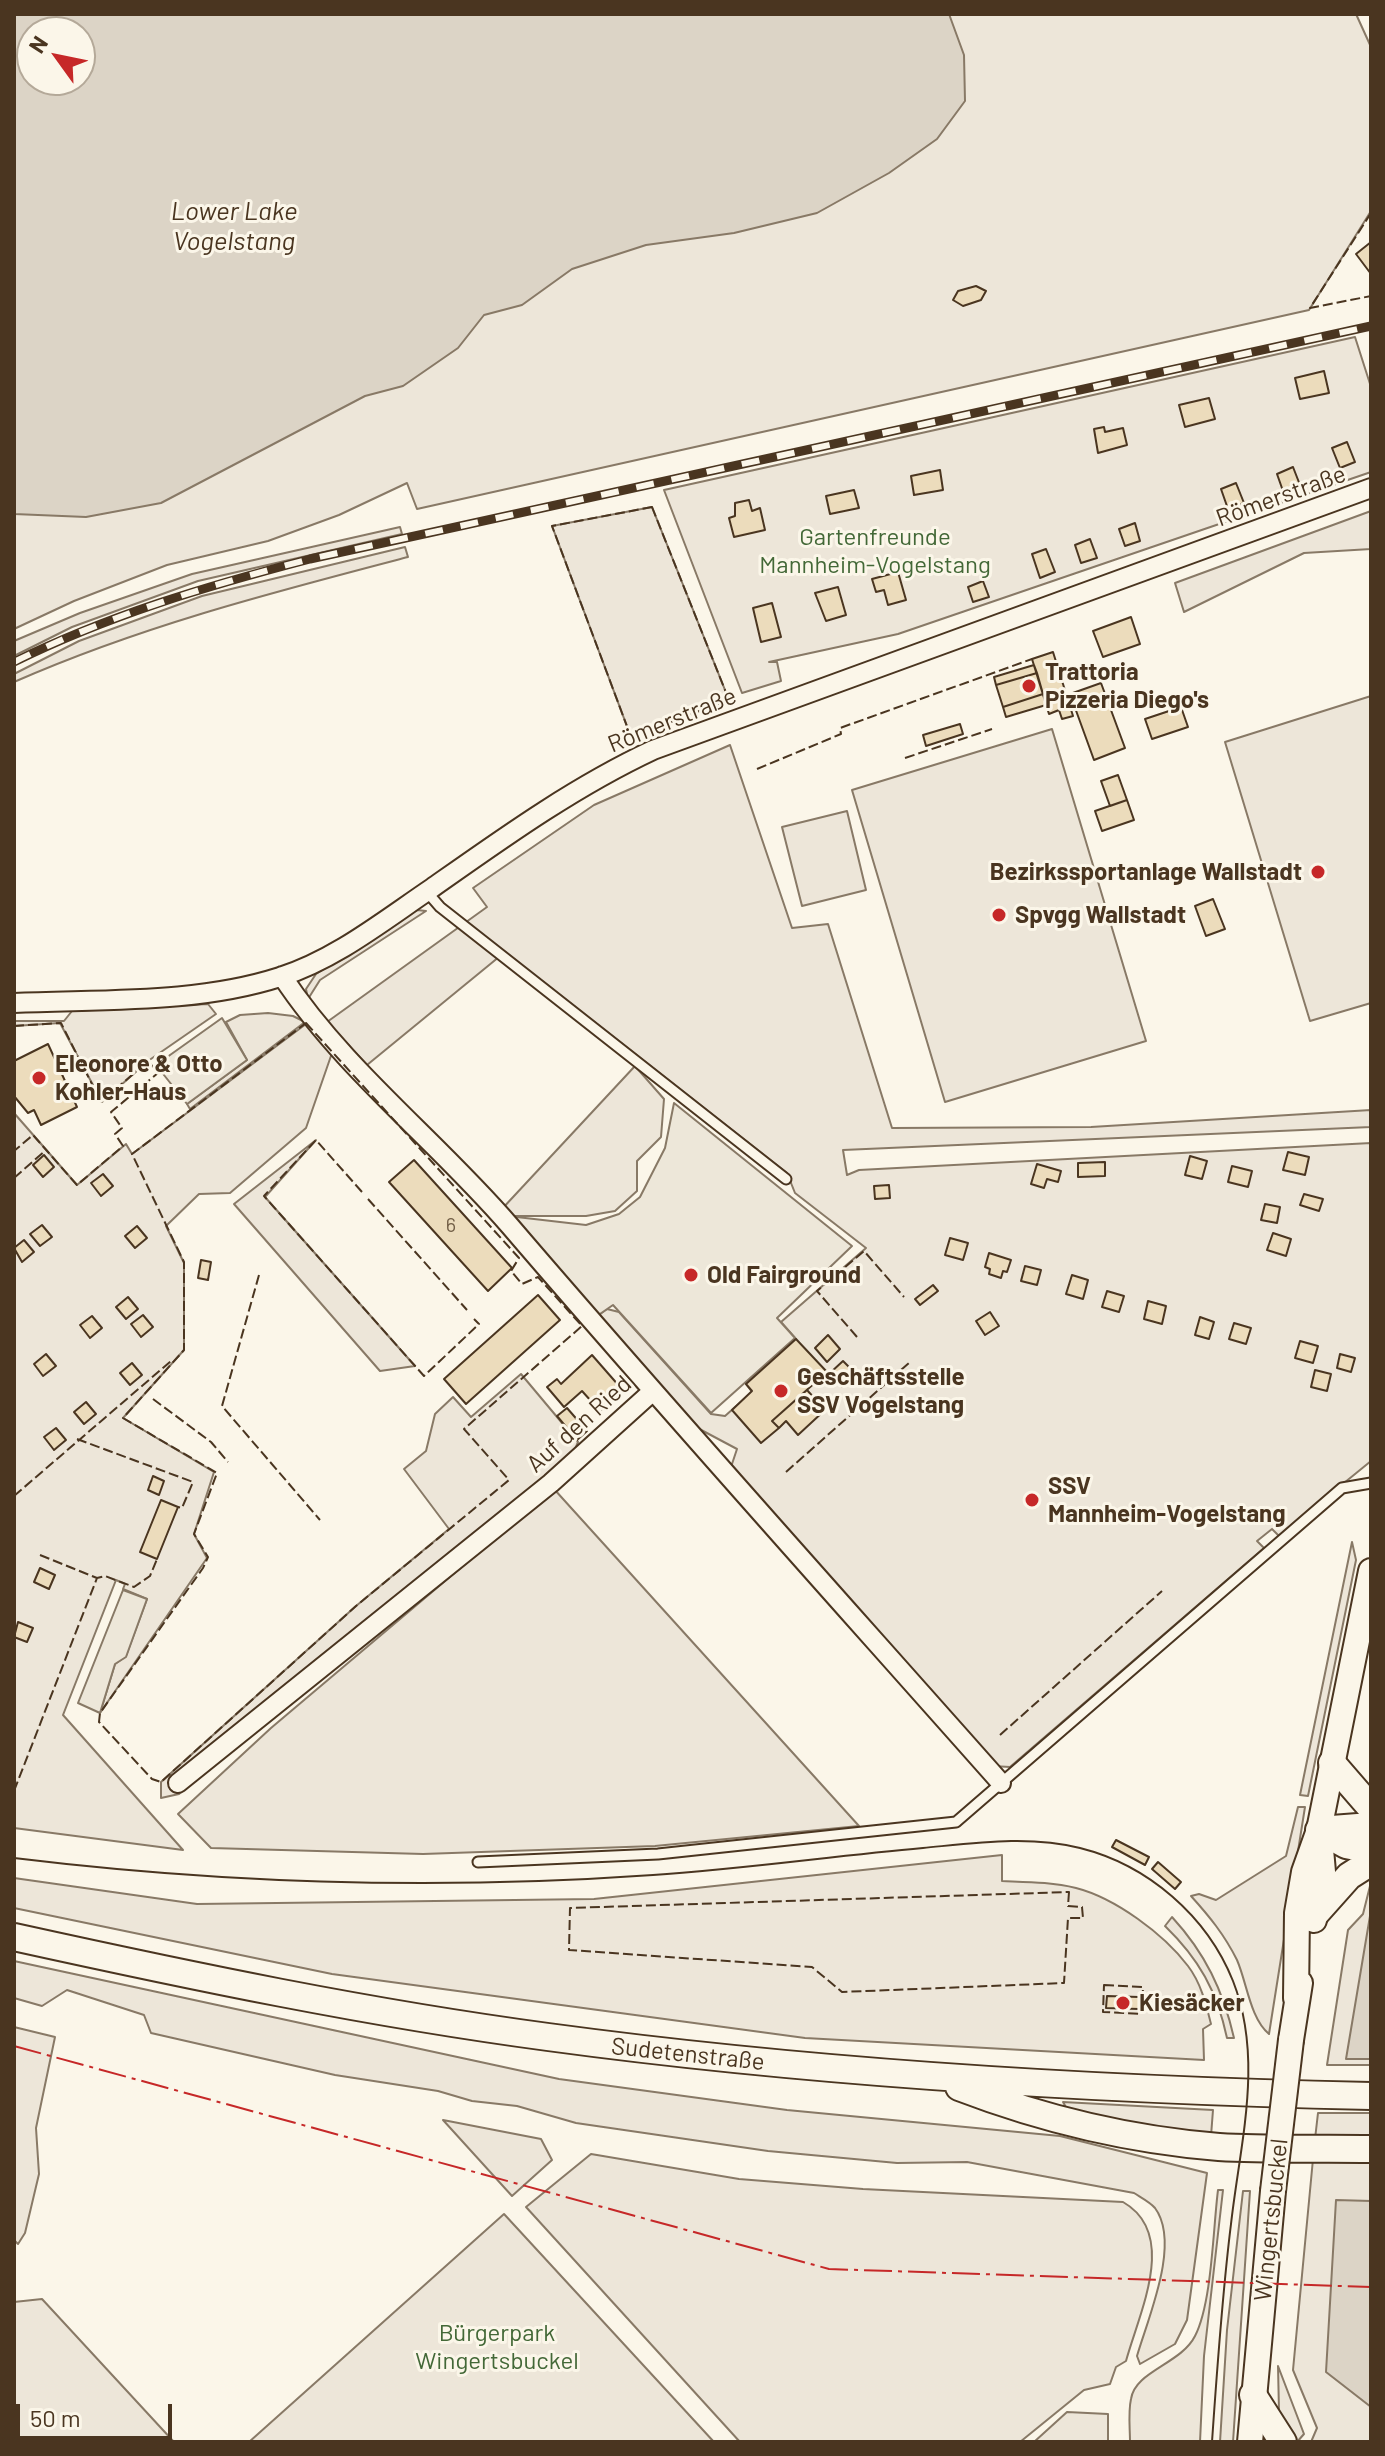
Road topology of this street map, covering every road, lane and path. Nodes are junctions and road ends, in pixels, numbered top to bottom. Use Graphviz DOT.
graph roads {
  1 [pos="1371,488"];
  2 [pos="427,891"];
  3 [pos="282,976"];
  4 [pos="14,1003"];
  5 [pos="786,1179"];
  6 [pos="653,1391"];
  7 [pos="1371,1483"];
  8 [pos="1371,1571"];
  9 [pos="1332,1763"];
  10 [pos="178,1783"];
  11 [pos="1001,1783"];
  12 [pos="1371,1808"];
  13 [pos="1371,1826"];
  14 [pos="1319,1830"];
  15 [pos="1371,1850"];
  16 [pos="478,1862"];
  17 [pos="1371,1862"];
  18 [pos="1316,1913"];
  19 [pos="14,1937"];
  20 [pos="1296,1998"];
  21 [pos="937,2078"];
  22 [pos="1371,2096"];
  23 [pos="1371,2149"];
  24 [pos="1253,2395"];
  25 [pos="1250,2442"];
  26 [pos="1283,2442"];
  1 -- 2 [label="street, Römerstraße"];
  2 -- 3 [label="street, Römerstraße"];
  2 -- 5 [label="lane"];
  3 -- 4 [label="street, Römerstraße"];
  3 -- 6 [label="street, Auf den Ried"];
  6 -- 10 [label="street, Auf den Ried"];
  6 -- 11 [label="street"];
  7 -- 11 [label="lane"];
  8 -- 9 [label="street"];
  9 -- 12 [label="main road"];
  9 -- 14 [label="street"];
  11 -- 16 [label="lane"];
  13 -- 14 [label="main road"];
  14 -- 15 [label="main road"];
  14 -- 18 [label="street, Wingertsbuckel"];
  14 -- 20 [label="street, Wingertsbuckel"];
  17 -- 18 [label="main road"];
  18 -- 20 [label="street, Wingertsbuckel"];
  19 -- 21 [label="main road, Sudetenstraße"];
  20 -- 24 [label="street, Wingertsbuckel, bridge"];
  21 -- 22 [label="main road, Sudetenstraße"];
  21 -- 23 [label="main road"];
  24 -- 25 [label="street, Wingertsbuckel"];
  24 -- 26 [label="main road"];
}
